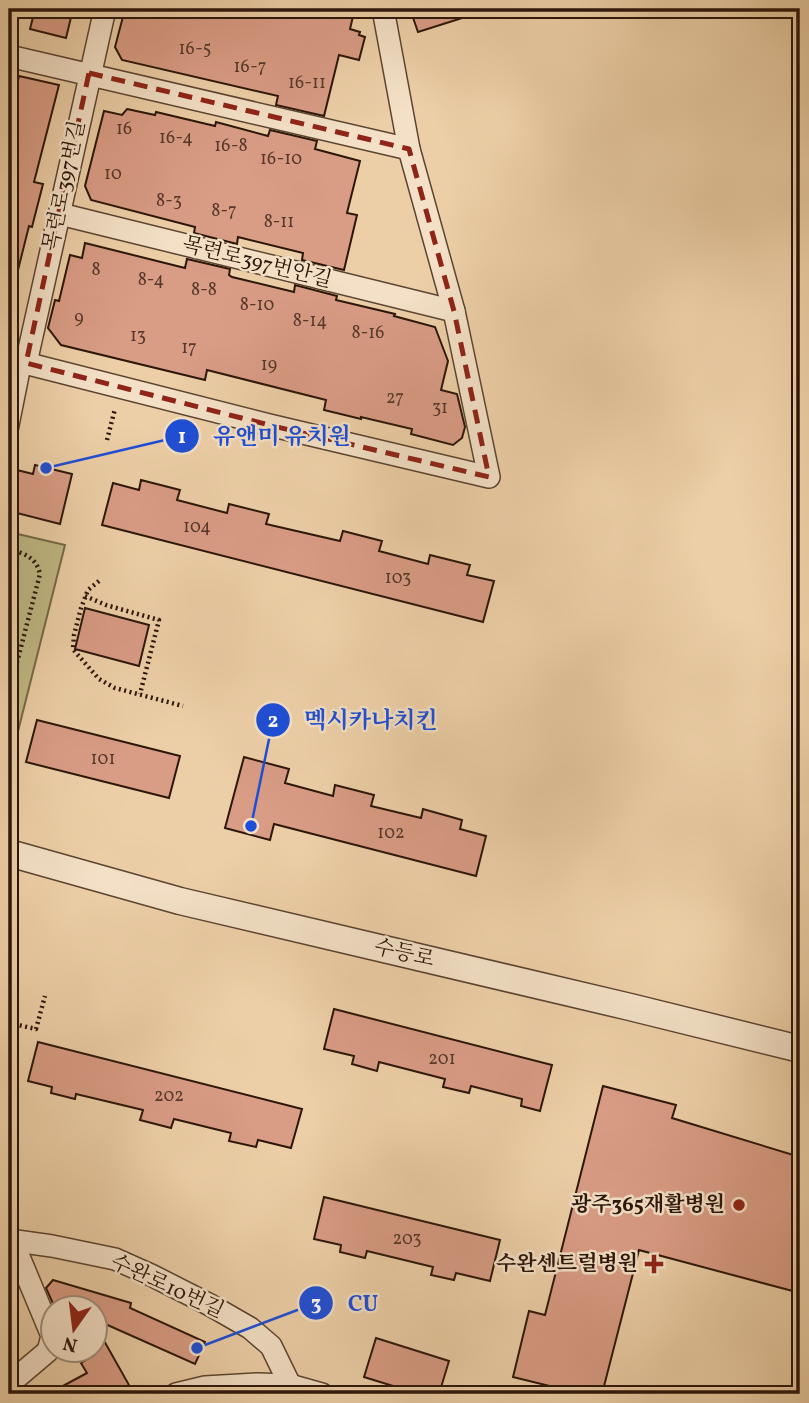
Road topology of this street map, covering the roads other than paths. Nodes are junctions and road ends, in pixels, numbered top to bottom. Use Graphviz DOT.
graph roads {
  1 [pos="105,9"];
  2 [pos="383,9"];
  3 [pos="9,56"];
  4 [pos="89,74"];
  5 [pos="409,149"];
  6 [pos="60,214"];
  7 [pos="454,311"];
  8 [pos="17,361"];
  9 [pos="9,448"];
  10 [pos="9,853"];
  11 [pos="800,1049"];
  12 [pos="10,1240"];
  13 [pos="9,1384"];
  14 [pos="290,1385"];
  15 [pos="176,1394"];
  16 [pos="322,1394"];
  1 -- 4 [label="street, 목련로397번길"];
  2 -- 5 [label="street"];
  3 -- 4 [label="street"];
  4 -- 5 [label="street"];
  4 -- 6 [label="street, 목련로397번길"];
  5 -- 7 [label="street"];
  6 -- 7 [label="street, 목련로397번안길"];
  6 -- 8 [label="street, 목련로397번길"];
  7 -- 8 [label="street"];
  8 -- 9 [label="lane"];
  10 -- 11 [label="street, 수등로"];
  12 -- 13 [label="street, 수완로10번길"];
  12 -- 14 [label="street, 수완로10번길"];
  14 -- 15 [label="street"];
  14 -- 16 [label="street"];
}
